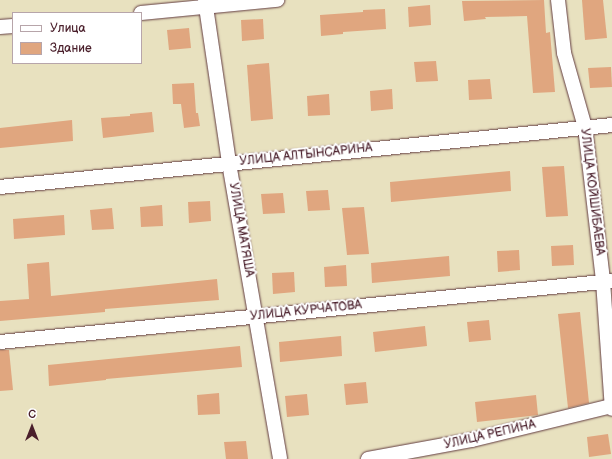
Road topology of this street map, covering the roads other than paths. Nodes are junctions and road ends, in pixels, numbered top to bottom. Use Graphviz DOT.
graph roads {
  1 [pos="277,0"];
  2 [pos="558,0"];
  3 [pos="206,3"];
  4 [pos="142,13"];
  5 [pos="12,26"];
  6 [pos="0,27"];
  7 [pos="612,125"];
  8 [pos="585,128"];
  9 [pos="229,163"];
  10 [pos="0,187"];
  11 [pos="608,281"];
  12 [pos="256,316"];
  13 [pos="0,342"];
  14 [pos="611,408"];
  15 [pos="280,459"];
  16 [pos="368,459"];
  1 -- 3 [label="street"];
  2 -- 8 [label="street, УЛИЦА КОЙШИБАЕВА"];
  3 -- 4 [label="street"];
  3 -- 9 [label="street, УЛИЦА МАТЯША"];
  5 -- 6 [label="street"];
  7 -- 8 [label="street, УЛИЦА АЛТЫНСАРИНА"];
  8 -- 9 [label="street, УЛИЦА АЛТЫНСАРИНА"];
  8 -- 11 [label="street, УЛИЦА КОЙШИБАЕВА"];
  9 -- 10 [label="street, УЛИЦА АЛТЫНСАРИНА"];
  9 -- 12 [label="street, УЛИЦА МАТЯША"];
  11 -- 12 [label="street, УЛИЦА КУРЧАТОВА"];
  11 -- 14 [label="street, УЛИЦА КОЙШИБАЕВА"];
  12 -- 13 [label="street, УЛИЦА КУРЧАТОВА"];
  12 -- 15 [label="street, УЛИЦА МАТЯША"];
  14 -- 16 [label="street, УЛИЦА РЕПИНА"];
}
